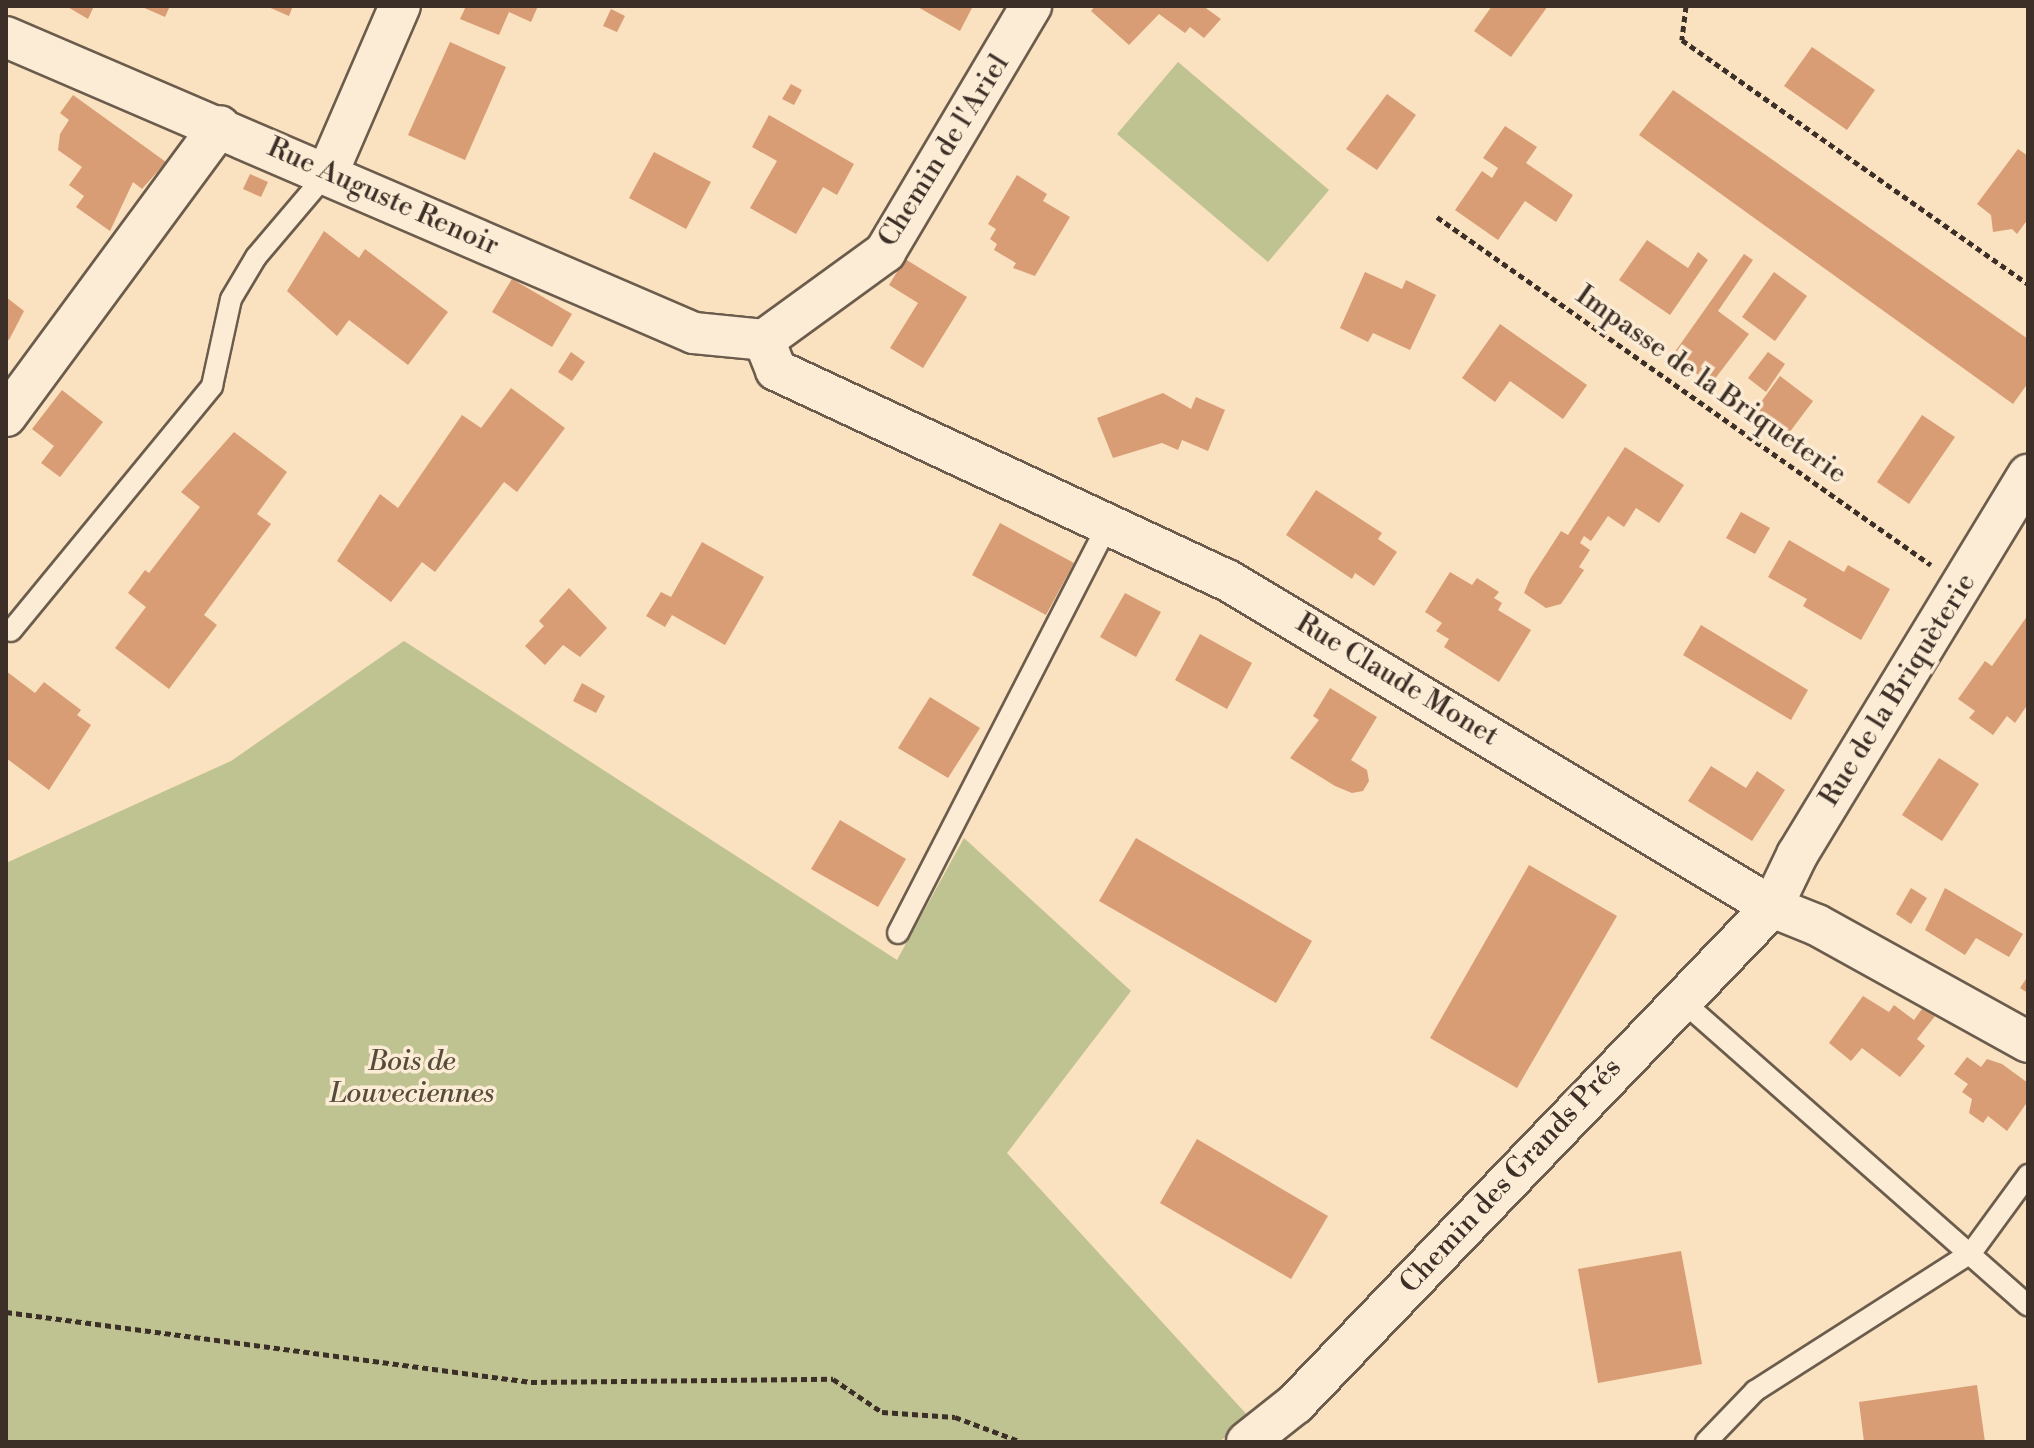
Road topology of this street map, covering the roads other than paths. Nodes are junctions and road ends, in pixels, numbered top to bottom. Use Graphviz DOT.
graph roads {
  1 [pos="400,6"];
  2 [pos="1031,6"];
  3 [pos="6,37"];
  4 [pos="220,126"];
  5 [pos="328,172"];
  6 [pos="764,340"];
  7 [pos="6,416"];
  8 [pos="2028,475"];
  9 [pos="1108,524"];
  10 [pos="11,631"];
  11 [pos="1772,907"];
  12 [pos="898,933"];
  13 [pos="1679,998"];
  14 [pos="2028,1042"];
  15 [pos="2028,1175"];
  16 [pos="1971,1253"];
  17 [pos="2028,1306"];
  18 [pos="1247,1442"];
  19 [pos="1706,1442"];
  1 -- 5 [label="street"];
  2 -- 6 [label="street, Chemin de l'Ariel"];
  3 -- 4 [label="street, Rue Auguste Renoir"];
  4 -- 5 [label="street, Rue Auguste Renoir"];
  4 -- 7 [label="street"];
  5 -- 6 [label="street, Rue Auguste Renoir"];
  5 -- 10 [label="lane"];
  6 -- 9 [label="street, Rue Claude Monet"];
  8 -- 11 [label="street, Rue de la Briquèterie"];
  9 -- 11 [label="street, Rue Claude Monet"];
  9 -- 12 [label="lane"];
  11 -- 13 [label="street, Chemin des Grands Prés"];
  11 -- 14 [label="street, Rue Claude Monet"];
  13 -- 16 [label="lane"];
  13 -- 18 [label="street, Chemin des Grands Prés"];
  15 -- 16 [label="lane"];
  16 -- 17 [label="lane"];
  16 -- 19 [label="lane"];
}
